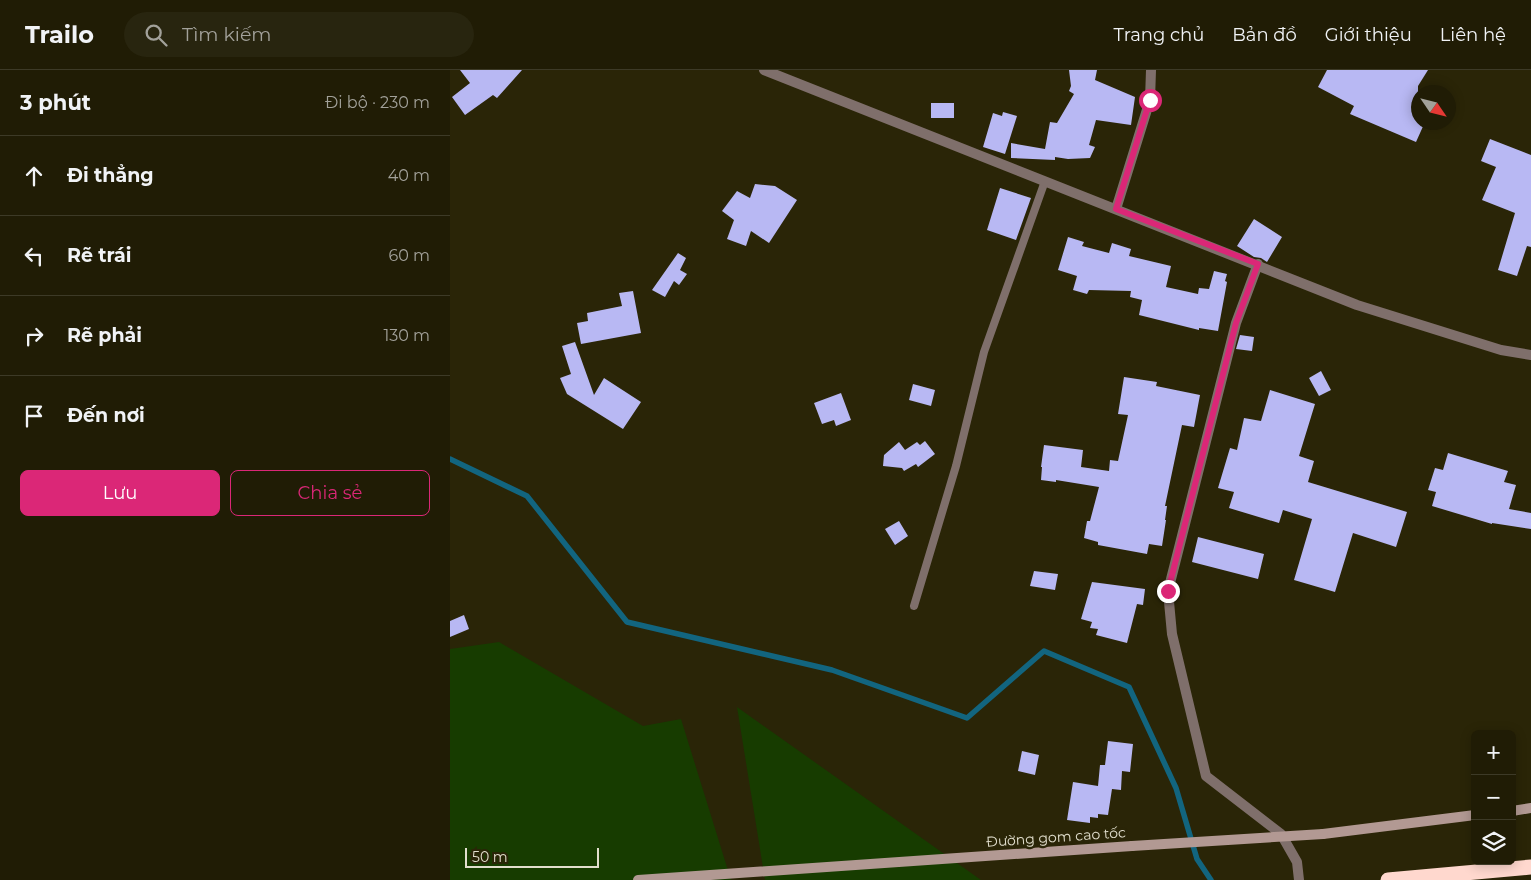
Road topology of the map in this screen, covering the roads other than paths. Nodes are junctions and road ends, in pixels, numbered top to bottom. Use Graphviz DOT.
graph roads {
  1 [pos="764,70"];
  2 [pos="1151,70"];
  3 [pos="1045,181"];
  4 [pos="1116,209"];
  5 [pos="1258,264"];
  6 [pos="1531,355"];
  7 [pos="914,606"];
  8 [pos="1531,808"];
  9 [pos="1516,810"];
  10 [pos="1471,816"];
  11 [pos="1531,867"];
  12 [pos="638,880"];
  13 [pos="1299,880"];
  14 [pos="1388,880"];
  1 -- 3 [label="street"];
  2 -- 4 [label="street"];
  3 -- 4 [label="street"];
  3 -- 7 [label="lane"];
  4 -- 5 [label="street"];
  5 -- 6 [label="street"];
  5 -- 13 [label="street"];
  8 -- 9 [label="main road"];
  10 -- 12 [label="main road, Đường gom cao tốc, bridge"];
  11 -- 14 [label="highway"];
}
